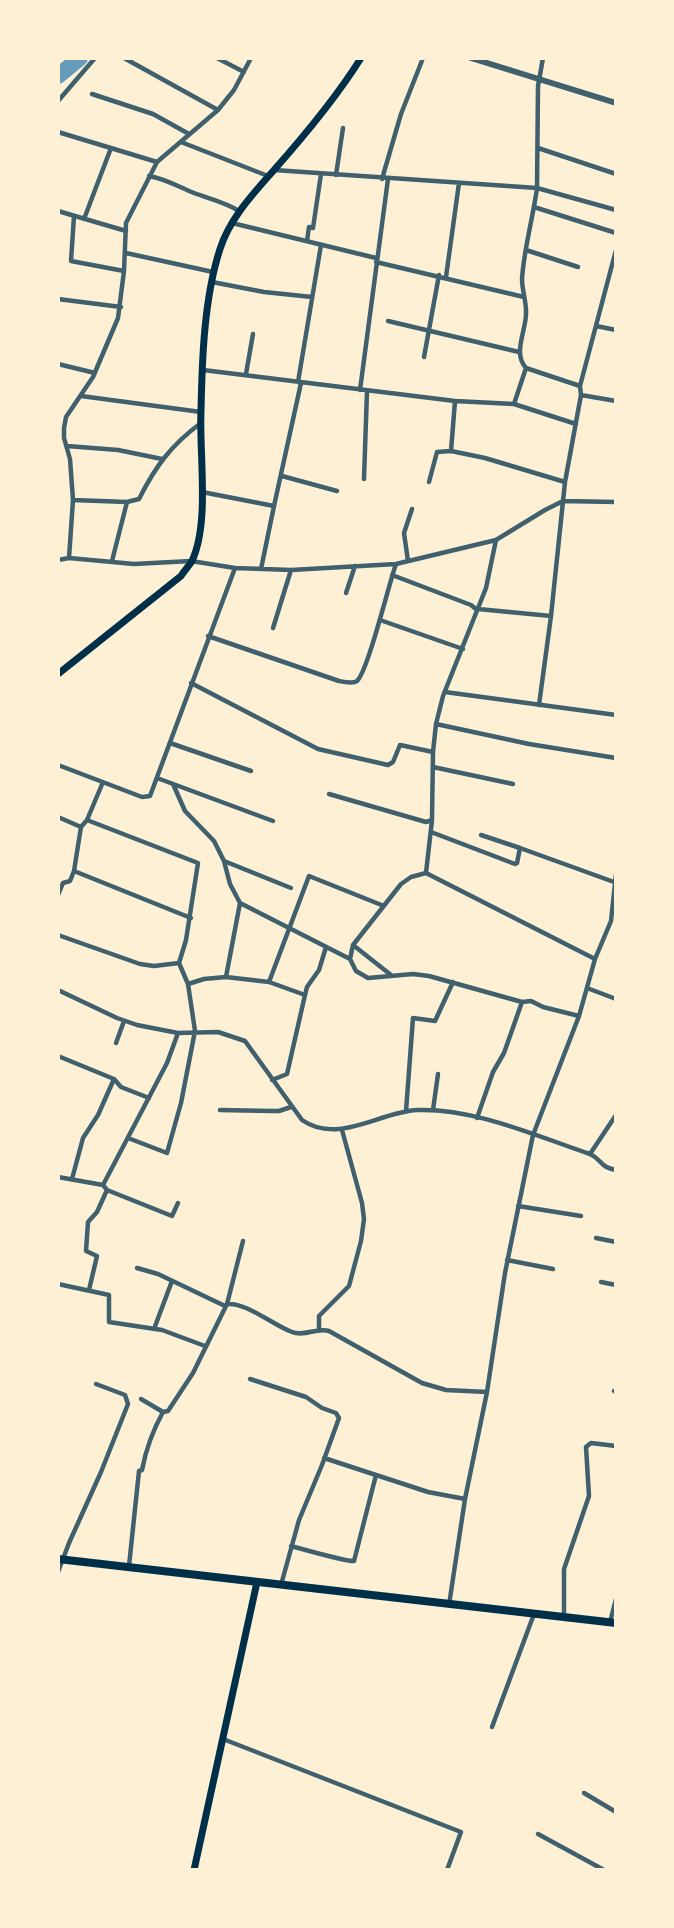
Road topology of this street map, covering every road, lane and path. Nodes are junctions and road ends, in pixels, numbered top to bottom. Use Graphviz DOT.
graph roads {
  1 [pos="95,58"];
  2 [pos="124,58"];
  3 [pos="217,58"];
  4 [pos="251,58"];
  5 [pos="361,58"];
  6 [pos="423,58"];
  7 [pos="471,58"];
  8 [pos="543,58"];
  9 [pos="244,72"];
  10 [pos="539,79"];
  11 [pos="92,94"];
  12 [pos="58,101"];
  13 [pos="615,103"];
  14 [pos="218,110"];
  15 [pos="343,128"];
  16 [pos="58,132"];
  17 [pos="189,134"];
  18 [pos="181,142"];
  19 [pos="111,148"];
  20 [pos="538,148"];
  21 [pos="157,162"];
  22 [pos="615,166"];
  23 [pos="271,173"];
  24 [pos="615,173"];
  25 [pos="321,174"];
  26 [pos="336,175"];
  27 [pos="149,176"];
  28 [pos="385,179"];
  29 [pos="459,183"];
  30 [pos="537,188"];
  31 [pos="534,207"];
  32 [pos="615,210"];
  33 [pos="58,211"];
  34 [pos="239,211"];
  35 [pos="74,216"];
  36 [pos="84,219"];
  37 [pos="232,223"];
  38 [pos="126,231"];
  39 [pos="615,233"];
  40 [pos="307,241"];
  41 [pos="321,245"];
  42 [pos="526,250"];
  43 [pos="615,250"];
  44 [pos="126,253"];
  45 [pos="376,260"];
  46 [pos="578,267"];
  47 [pos="124,271"];
  48 [pos="213,272"];
  49 [pos="439,275"];
  50 [pos="446,277"];
  51 [pos="212,282"];
  52 [pos="312,297"];
  53 [pos="524,297"];
  54 [pos="58,299"];
  55 [pos="121,307"];
  56 [pos="388,321"];
  57 [pos="596,326"];
  58 [pos="429,329"];
  59 [pos="615,330"];
  60 [pos="253,334"];
  61 [pos="519,352"];
  62 [pos="424,357"];
  63 [pos="58,364"];
  64 [pos="526,368"];
  65 [pos="203,370"];
  66 [pos="95,373"];
  67 [pos="246,375"];
  68 [pos="299,383"];
  69 [pos="580,386"];
  70 [pos="360,390"];
  71 [pos="367,391"];
  72 [pos="581,395"];
  73 [pos="81,396"];
  74 [pos="454,401"];
  75 [pos="615,401"];
  76 [pos="514,404"];
  77 [pos="201,412"];
  78 [pos="201,423"];
  79 [pos="576,424"];
  80 [pos="67,446"];
  81 [pos="451,451"];
  82 [pos="162,459"];
  83 [pos="282,476"];
  84 [pos="364,479"];
  85 [pos="429,482"];
  86 [pos="565,482"];
  87 [pos="337,491"];
  88 [pos="202,492"];
  89 [pos="73,500"];
  90 [pos="563,501"];
  91 [pos="127,502"];
  92 [pos="615,502"];
  93 [pos="274,507"];
  94 [pos="412,509"];
  95 [pos="496,540"];
  96 [pos="69,558"];
  97 [pos="58,560"];
  98 [pos="112,561"];
  99 [pos="192,561"];
  100 [pos="408,561"];
  101 [pos="396,564"];
  102 [pos="355,566"];
  103 [pos="235,568"];
  104 [pos="261,569"];
  105 [pos="291,570"];
  106 [pos="392,575"];
  107 [pos="346,593"];
  108 [pos="477,609"];
  109 [pos="551,616"];
  110 [pos="380,621"];
  111 [pos="273,628"];
  112 [pos="208,636"];
  113 [pos="463,649"];
  114 [pos="58,674"];
  115 [pos="191,683"];
  116 [pos="445,692"];
  117 [pos="539,705"];
  118 [pos="615,715"];
  119 [pos="436,724"];
  120 [pos="170,743"];
  121 [pos="433,752"];
  122 [pos="615,758"];
  123 [pos="58,765"];
  124 [pos="433,767"];
  125 [pos="251,771"];
  126 [pos="157,778"];
  127 [pos="103,782"];
  128 [pos="173,784"];
  129 [pos="513,784"];
  130 [pos="329,794"];
  131 [pos="58,817"];
  132 [pos="87,820"];
  133 [pos="432,820"];
  134 [pos="273,821"];
  135 [pos="81,826"];
  136 [pos="431,832"];
  137 [pos="481,835"];
  138 [pos="520,848"];
  139 [pos="224,861"];
  140 [pos="74,871"];
  141 [pos="426,873"];
  142 [pos="615,874"];
  143 [pos="615,882"];
  144 [pos="291,888"];
  145 [pos="58,895"];
  146 [pos="240,903"];
  147 [pos="384,906"];
  148 [pos="190,918"];
  149 [pos="613,921"];
  150 [pos="289,927"];
  151 [pos="58,935"];
  152 [pos="353,945"];
  153 [pos="326,947"];
  154 [pos="350,959"];
  155 [pos="595,959"];
  156 [pos="179,963"];
  157 [pos="392,975"];
  158 [pos="226,977"];
  159 [pos="453,981"];
  160 [pos="269,982"];
  161 [pos="188,984"];
  162 [pos="587,988"];
  163 [pos="58,990"];
  164 [pos="305,995"];
  165 [pos="615,999"];
  166 [pos="522,1002"];
  167 [pos="579,1016"];
  168 [pos="124,1021"];
  169 [pos="195,1031"];
  170 [pos="178,1033"];
  171 [pos="116,1044"];
  172 [pos="58,1056"];
  173 [pos="438,1074"];
  174 [pos="114,1078"];
  175 [pos="272,1080"];
  176 [pos="149,1098"];
  177 [pos="291,1107"];
  178 [pos="220,1110"];
  179 [pos="433,1110"];
  180 [pos="406,1112"];
  181 [pos="615,1115"];
  182 [pos="477,1118"];
  183 [pos="607,1128"];
  184 [pos="342,1130"];
  185 [pos="615,1130"];
  186 [pos="533,1135"];
  187 [pos="128,1138"];
  188 [pos="590,1154"];
  189 [pos="615,1170"];
  190 [pos="58,1177"];
  191 [pos="72,1179"];
  192 [pos="105,1188"];
  193 [pos="178,1203"];
  194 [pos="518,1206"];
  195 [pos="581,1216"];
  196 [pos="596,1238"];
  197 [pos="243,1241"];
  198 [pos="615,1242"];
  199 [pos="507,1260"];
  200 [pos="137,1268"];
  201 [pos="553,1269"];
  202 [pos="172,1281"];
  203 [pos="601,1282"];
  204 [pos="58,1284"];
  205 [pos="615,1286"];
  206 [pos="89,1290"];
  207 [pos="226,1305"];
  208 [pos="154,1329"];
  209 [pos="320,1330"];
  210 [pos="205,1346"];
  211 [pos="250,1379"];
  212 [pos="96,1384"];
  213 [pos="487,1392"];
  214 [pos="141,1399"];
  215 [pos="163,1412"];
  216 [pos="615,1446"];
  217 [pos="324,1458"];
  218 [pos="376,1475"];
  219 [pos="465,1499"];
  220 [pos="291,1546"];
  221 [pos="61,1559"];
  222 [pos="129,1566"];
  223 [pos="58,1572"];
  224 [pos="257,1582"];
  225 [pos="281,1585"];
  226 [pos="615,1599"];
  227 [pos="449,1605"];
  228 [pos="534,1614"];
  229 [pos="564,1617"];
  230 [pos="613,1623"];
  231 [pos="492,1727"];
  232 [pos="223,1739"];
  233 [pos="584,1793"];
  234 [pos="615,1812"];
  235 [pos="538,1833"];
  236 [pos="194,1869"];
  237 [pos="447,1869"];
  238 [pos="604,1869"];
  1 -- 12 [label="street"];
  2 -- 14 [label="street"];
  3 -- 9 [label="street"];
  4 -- 9 [label="street"];
  5 -- 23 [label="main road"];
  6 -- 28 [label="street"];
  7 -- 10 [label="street"];
  8 -- 10 [label="street"];
  9 -- 14 [label="street"];
  10 -- 13 [label="street"];
  10 -- 20 [label="street"];
  11 -- 17 [label="street"];
  14 -- 17 [label="street"];
  15 -- 26 [label="street"];
  16 -- 19 [label="street"];
  17 -- 18 [label="street"];
  18 -- 21 [label="street"];
  18 -- 23 [label="street"];
  19 -- 21 [label="street"];
  19 -- 36 [label="street"];
  20 -- 24 [label="street"];
  20 -- 30 [label="street"];
  21 -- 27 [label="street"];
  22 -- 24 [label="street"];
  23 -- 25 [label="street"];
  23 -- 34 [label="main road"];
  25 -- 26 [label="street"];
  25 -- 40 [label="street"];
  26 -- 28 [label="street"];
  27 -- 34 [label="street"];
  27 -- 38 [label="street"];
  28 -- 29 [label="street"];
  28 -- 45 [label="street"];
  29 -- 30 [label="street"];
  29 -- 50 [label="street"];
  30 -- 31 [label="street"];
  30 -- 32 [label="street"];
  31 -- 39 [label="street"];
  31 -- 42 [label="street"];
  33 -- 35 [label="street"];
  34 -- 37 [label="main road"];
  35 -- 36 [label="street"];
  35 -- 47 [label="street"];
  36 -- 38 [label="street"];
  37 -- 40 [label="street"];
  37 -- 48 [label="main road"];
  38 -- 44 [label="street"];
  40 -- 41 [label="street"];
  41 -- 45 [label="street"];
  41 -- 52 [label="street"];
  42 -- 46 [label="street"];
  42 -- 53 [label="street"];
  43 -- 57 [label="street"];
  44 -- 47 [label="street"];
  44 -- 48 [label="street"];
  45 -- 49 [label="street"];
  45 -- 70 [label="street"];
  47 -- 55 [label="street"];
  48 -- 51 [label="main road"];
  49 -- 50 [label="street"];
  49 -- 58 [label="street"];
  50 -- 53 [label="street"];
  51 -- 52 [label="street"];
  51 -- 65 [label="main road"];
  52 -- 68 [label="street"];
  53 -- 61 [label="street"];
  54 -- 55 [label="street"];
  55 -- 66 [label="street"];
  56 -- 58 [label="street"];
  57 -- 59 [label="street"];
  57 -- 69 [label="street"];
  58 -- 61 [label="street"];
  58 -- 62 [label="street"];
  60 -- 67 [label="street"];
  61 -- 64 [label="street"];
  63 -- 66 [label="street"];
  64 -- 69 [label="street"];
  64 -- 76 [label="street"];
  65 -- 67 [label="street"];
  65 -- 77 [label="main road"];
  66 -- 73 [label="street"];
  67 -- 68 [label="street"];
  68 -- 70 [label="street"];
  68 -- 83 [label="street"];
  69 -- 72 [label="street"];
  70 -- 71 [label="street"];
  71 -- 74 [label="street"];
  71 -- 84 [label="street"];
  72 -- 75 [label="street"];
  72 -- 79 [label="street"];
  73 -- 77 [label="street"];
  73 -- 80 [label="street"];
  74 -- 76 [label="street"];
  74 -- 81 [label="street"];
  76 -- 79 [label="street"];
  77 -- 78 [label="main road"];
  78 -- 82 [label="street"];
  78 -- 88 [label="main road"];
  79 -- 86 [label="street"];
  80 -- 82 [label="street"];
  80 -- 89 [label="street"];
  81 -- 85 [label="street"];
  81 -- 86 [label="street"];
  82 -- 91 [label="street"];
  83 -- 87 [label="street"];
  83 -- 93 [label="street"];
  86 -- 90 [label="street"];
  88 -- 93 [label="street"];
  88 -- 99 [label="main road"];
  89 -- 91 [label="street"];
  89 -- 96 [label="street"];
  90 -- 92 [label="street"];
  90 -- 95 [label="street"];
  90 -- 109 [label="street"];
  91 -- 98 [label="street"];
  93 -- 104 [label="street"];
  94 -- 100 [label="street"];
  95 -- 100 [label="street"];
  95 -- 108 [label="street"];
  96 -- 97 [label="street"];
  96 -- 98 [label="street"];
  98 -- 99 [label="street"];
  99 -- 103 [label="street"];
  99 -- 114 [label="main road"];
  100 -- 101 [label="street"];
  101 -- 102 [label="street"];
  101 -- 106 [label="street"];
  102 -- 105 [label="street"];
  102 -- 107 [label="street"];
  103 -- 104 [label="street"];
  103 -- 112 [label="street"];
  104 -- 105 [label="street"];
  105 -- 111 [label="street"];
  106 -- 108 [label="street"];
  106 -- 110 [label="street"];
  108 -- 109 [label="street"];
  108 -- 113 [label="street"];
  109 -- 117 [label="street"];
  110 -- 112 [label="street"];
  110 -- 113 [label="street"];
  112 -- 115 [label="street"];
  113 -- 116 [label="street"];
  115 -- 120 [label="street"];
  115 -- 121 [label="street"];
  116 -- 117 [label="street"];
  116 -- 119 [label="street"];
  117 -- 118 [label="street"];
  119 -- 121 [label="street"];
  119 -- 122 [label="street"];
  120 -- 125 [label="street"];
  120 -- 126 [label="street"];
  121 -- 124 [label="street"];
  123 -- 127 [label="street"];
  124 -- 129 [label="street"];
  124 -- 133 [label="street"];
  126 -- 127 [label="street"];
  126 -- 128 [label="street"];
  127 -- 132 [label="street"];
  128 -- 134 [label="street"];
  128 -- 139 [label="street"];
  130 -- 133 [label="street"];
  131 -- 135 [label="street"];
  132 -- 135 [label="street"];
  132 -- 148 [label="street"];
  133 -- 136 [label="street"];
  135 -- 140 [label="street"];
  136 -- 138 [label="street"];
  136 -- 141 [label="street"];
  137 -- 138 [label="street"];
  138 -- 143 [label="street"];
  139 -- 144 [label="street"];
  139 -- 146 [label="street"];
  140 -- 145 [label="street"];
  140 -- 148 [label="street"];
  141 -- 147 [label="street"];
  141 -- 155 [label="street"];
  142 -- 143 [label="street"];
  143 -- 149 [label="street"];
  146 -- 150 [label="street"];
  146 -- 158 [label="street"];
  147 -- 150 [label="street"];
  147 -- 152 [label="street"];
  148 -- 156 [label="street"];
  149 -- 155 [label="street"];
  150 -- 153 [label="street"];
  150 -- 160 [label="street"];
  151 -- 156 [label="street"];
  152 -- 154 [label="street"];
  152 -- 157 [label="street"];
  153 -- 154 [label="street"];
  153 -- 164 [label="street"];
  154 -- 157 [label="street"];
  155 -- 162 [label="street"];
  156 -- 161 [label="street"];
  157 -- 159 [label="street"];
  158 -- 160 [label="street"];
  158 -- 161 [label="street"];
  159 -- 166 [label="street"];
  159 -- 180 [label="street"];
  160 -- 164 [label="street"];
  161 -- 169 [label="street"];
  162 -- 165 [label="street"];
  162 -- 167 [label="street"];
  163 -- 168 [label="street"];
  164 -- 175 [label="street"];
  166 -- 167 [label="street"];
  166 -- 182 [label="street"];
  167 -- 186 [label="street"];
  168 -- 170 [label="street"];
  168 -- 171 [label="street"];
  169 -- 170 [label="street"];
  169 -- 175 [label="street"];
  169 -- 187 [label="street"];
  170 -- 176 [label="street"];
  172 -- 174 [label="street"];
  173 -- 179 [label="street"];
  174 -- 176 [label="street"];
  174 -- 191 [label="street"];
  175 -- 177 [label="street"];
  176 -- 187 [label="street"];
  177 -- 178 [label="street"];
  177 -- 184 [label="street"];
  179 -- 180 [label="street"];
  179 -- 182 [label="street"];
  180 -- 184 [label="street"];
  181 -- 183 [label="street"];
  182 -- 186 [label="street"];
  183 -- 185 [label="street"];
  183 -- 188 [label="street"];
  184 -- 209 [label="street"];
  186 -- 188 [label="street"];
  186 -- 194 [label="street"];
  187 -- 192 [label="street"];
  188 -- 189 [label="street"];
  190 -- 191 [label="street"];
  191 -- 192 [label="street"];
  192 -- 193 [label="street"];
  192 -- 206 [label="street"];
  194 -- 195 [label="street"];
  194 -- 199 [label="street"];
  196 -- 198 [label="street"];
  197 -- 207 [label="street"];
  199 -- 201 [label="street"];
  199 -- 213 [label="street"];
  200 -- 202 [label="street"];
  202 -- 207 [label="street"];
  202 -- 208 [label="street"];
  203 -- 205 [label="street"];
  204 -- 206 [label="street"];
  206 -- 208 [label="street"];
  207 -- 209 [label="street"];
  207 -- 210 [label="street"];
  208 -- 210 [label="street"];
  209 -- 213 [label="street"];
  210 -- 215 [label="street"];
  211 -- 217 [label="street"];
  212 -- 221 [label="street"];
  213 -- 219 [label="street"];
  214 -- 215 [label="street"];
  215 -- 222 [label="street"];
  216 -- 229 [label="street"];
  217 -- 218 [label="street"];
  217 -- 220 [label="street"];
  218 -- 219 [label="street"];
  218 -- 220 [label="street"];
  219 -- 227 [label="street"];
  220 -- 225 [label="street"];
  221 -- 222 [label="main road"];
  221 -- 223 [label="street"];
  222 -- 224 [label="main road"];
  224 -- 225 [label="main road"];
  224 -- 232 [label="main road"];
  225 -- 227 [label="main road"];
  226 -- 230 [label="street"];
  227 -- 228 [label="main road"];
  228 -- 229 [label="main road"];
  228 -- 231 [label="street"];
  229 -- 230 [label="main road"];
  232 -- 236 [label="main road"];
  232 -- 237 [label="street"];
  233 -- 234 [label="street"];
  235 -- 238 [label="street"];
}
